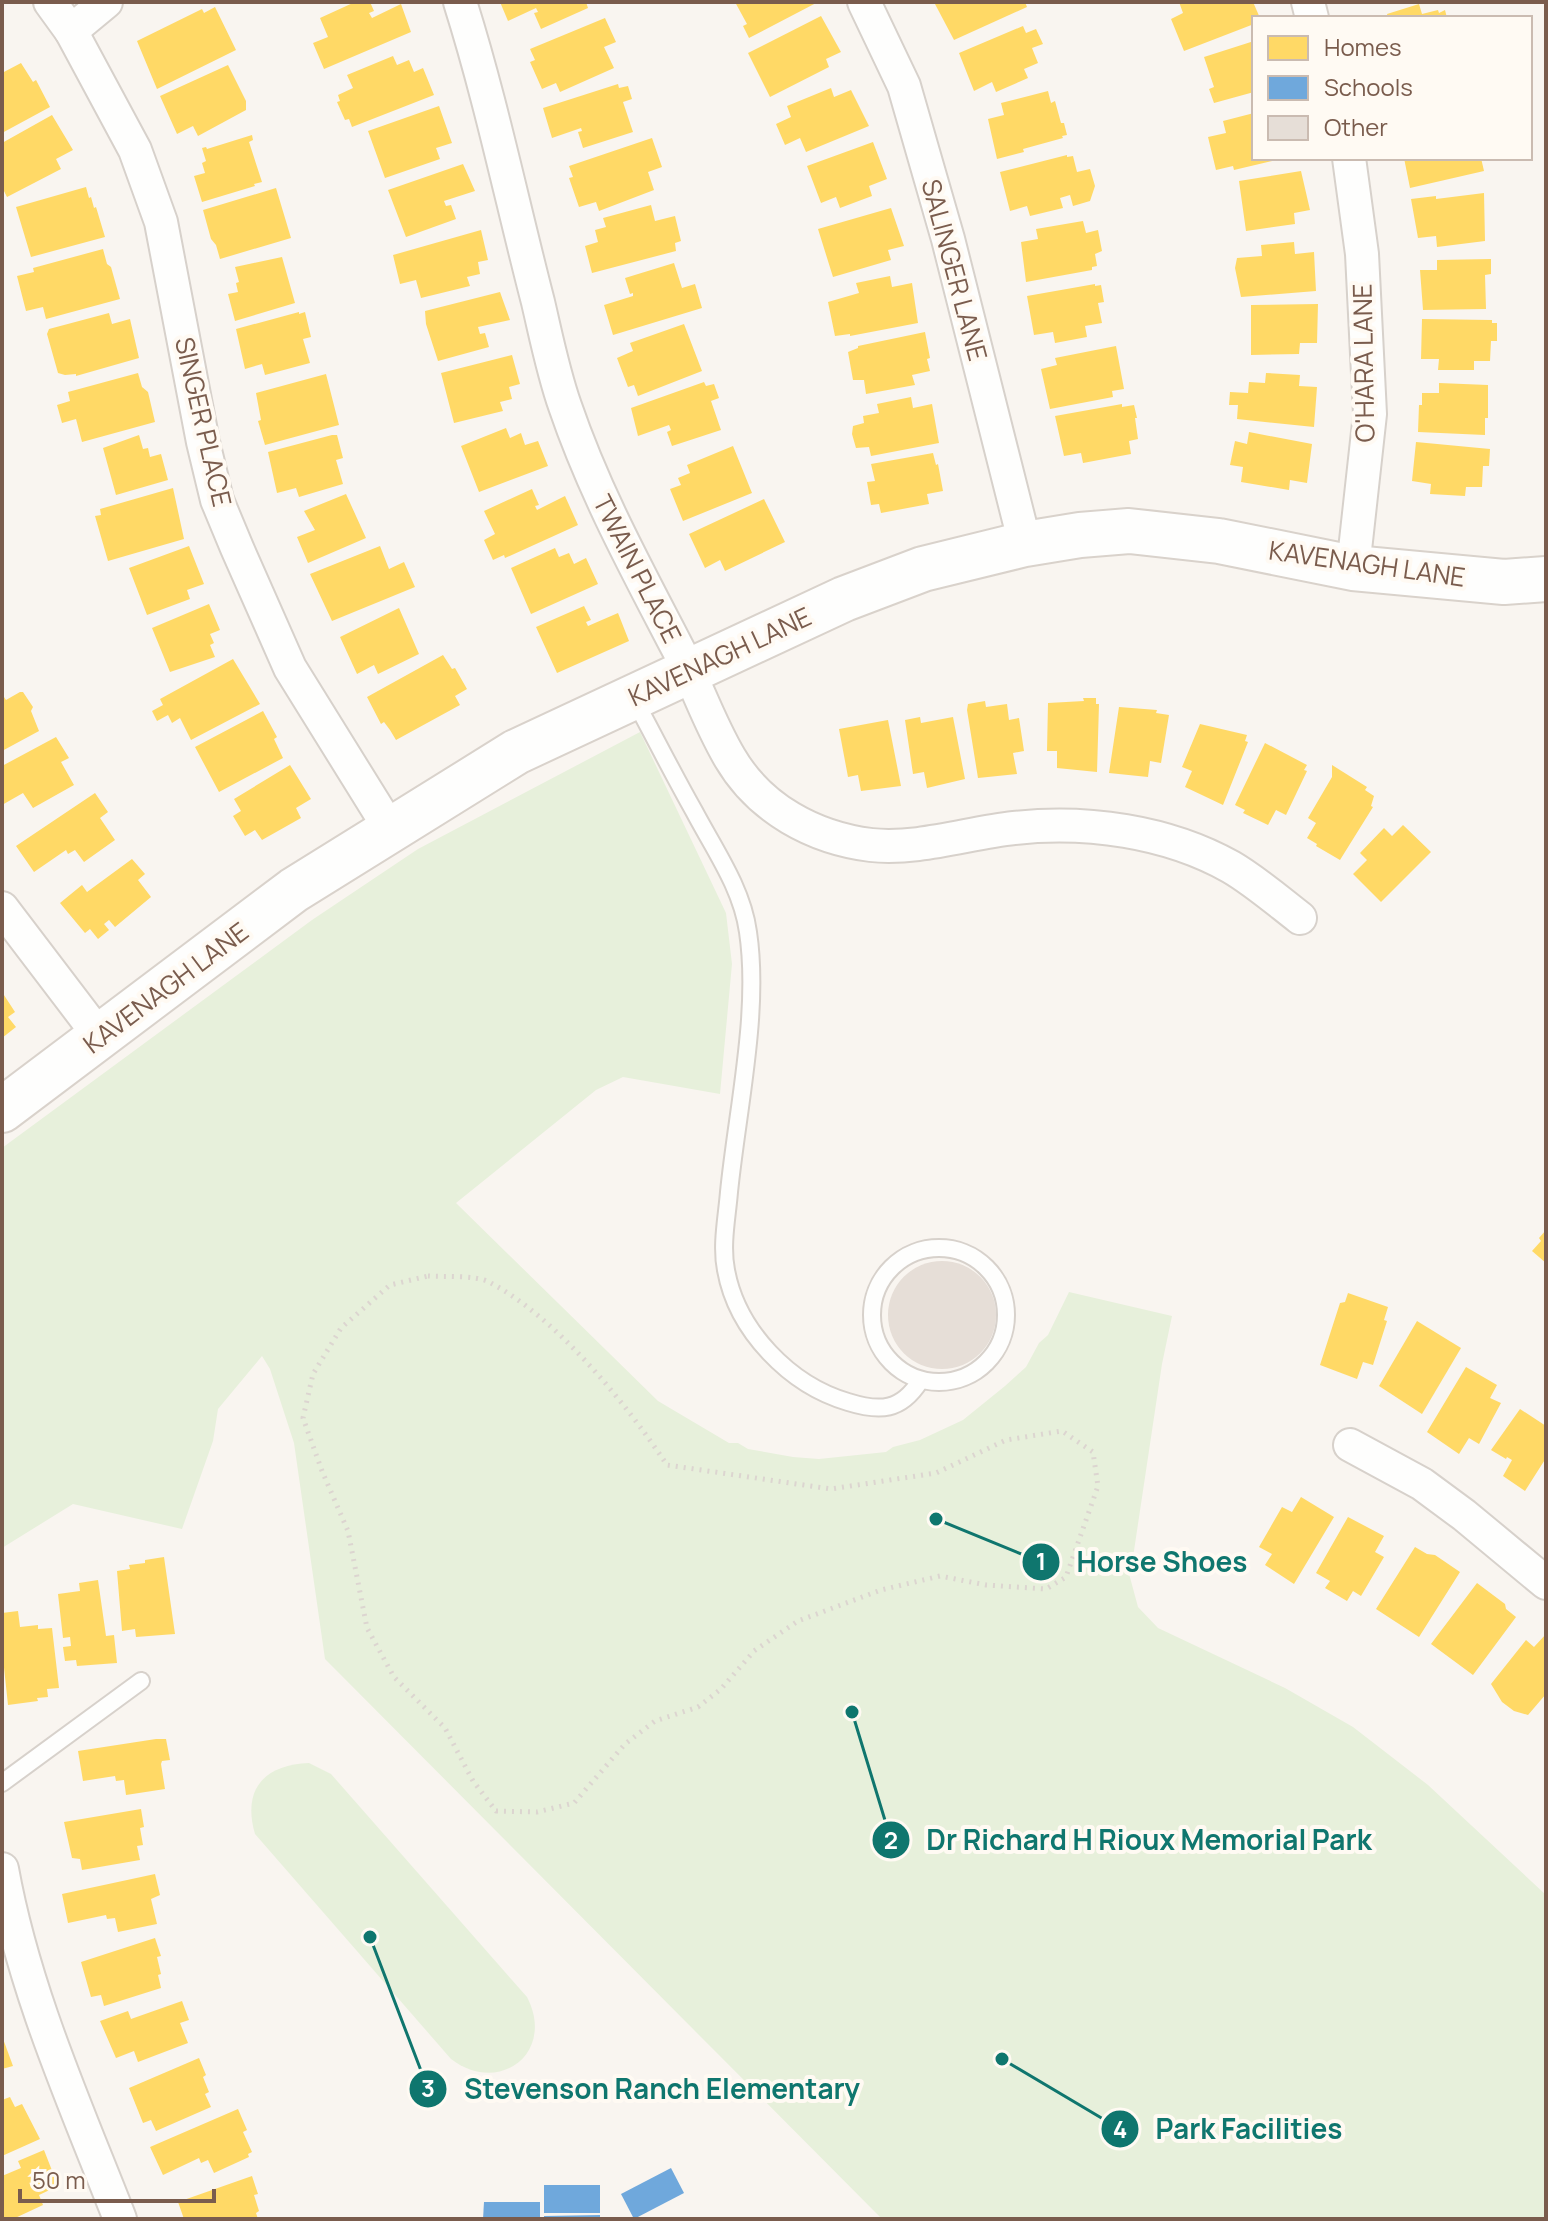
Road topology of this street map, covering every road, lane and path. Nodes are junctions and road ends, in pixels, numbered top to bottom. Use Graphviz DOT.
graph roads {
  1 [pos="50,2"];
  2 [pos="106,2"];
  3 [pos="460,2"];
  4 [pos="864,2"];
  5 [pos="71,31"];
  6 [pos="1349,160"];
  7 [pos="1025,544"];
  8 [pos="1353,568"];
  9 [pos="1546,579"];
  10 [pos="690,673"];
  11 [pos="633,697"];
  12 [pos="390,829"];
  13 [pos="2,908"];
  14 [pos="1300,918"];
  15 [pos="101,1038"];
  16 [pos="2,1110"];
  17 [pos="920,1381"];
  18 [pos="1350,1445"];
  19 [pos="1546,1583"];
  20 [pos="141,1681"];
  21 [pos="721,1689"];
  22 [pos="2,1783"];
  23 [pos="2,1869"];
  24 [pos="120,2219"];
  1 -- 5 [label="street, SINGER PLACE"];
  2 -- 5 [label="street"];
  3 -- 10 [label="street, TWAIN PLACE"];
  4 -- 7 [label="street, SALINGER LANE"];
  5 -- 12 [label="street, SINGER PLACE"];
  6 -- 8 [label="street, O'HARA LANE"];
  7 -- 8 [label="main road, KAVENAGH LANE"];
  7 -- 10 [label="main road, KAVENAGH LANE"];
  8 -- 9 [label="main road, KAVENAGH LANE"];
  10 -- 11 [label="main road, KAVENAGH LANE"];
  10 -- 14 [label="street, TWAIN PLACE"];
  11 -- 12 [label="main road, KAVENAGH LANE"];
  11 -- 17 [label="lane"];
  12 -- 15 [label="main road, KAVENAGH LANE"];
  13 -- 15 [label="street"];
  15 -- 16 [label="main road, KAVENAGH LANE"];
  17 -- 17 [label="lane"];
  18 -- 19 [label="street"];
  20 -- 22 [label="lane"];
  21 -- 21 [label="path"];
  23 -- 24 [label="street"];
}
